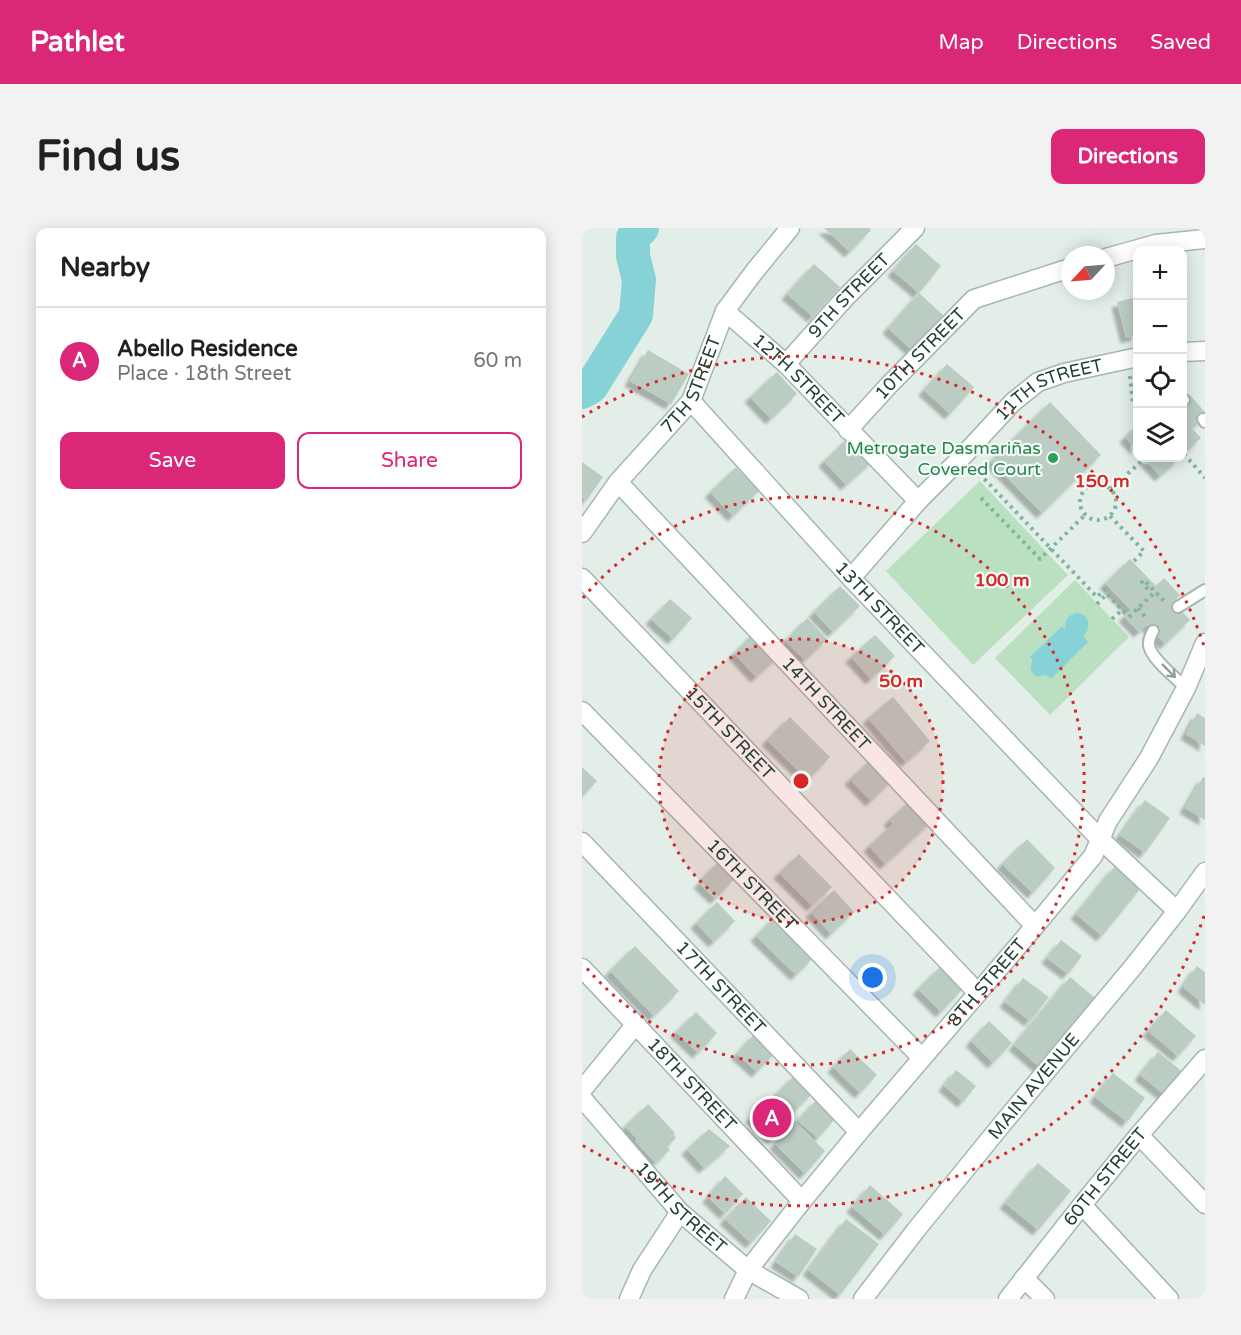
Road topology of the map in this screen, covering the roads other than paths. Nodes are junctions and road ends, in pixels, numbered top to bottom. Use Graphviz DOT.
graph roads {
  1 [pos="790,228"];
  2 [pos="915,228"];
  3 [pos="1205,239"];
  4 [pos="1115,255"];
  5 [pos="1061,271"];
  6 [pos="725,311"];
  7 [pos="1205,351"];
  8 [pos="1187,352"];
  9 [pos="1133,357"];
  10 [pos="786,364"];
  11 [pos="691,401"];
  12 [pos="848,430"];
  13 [pos="618,482"];
  14 [pos="918,501"];
  15 [pos="582,533"];
  16 [pos="582,578"];
  17 [pos="851,578"];
  18 [pos="1205,590"];
  19 [pos="1178,607"];
  20 [pos="1153,631"];
  21 [pos="1205,643"];
  22 [pos="1186,688"];
  23 [pos="582,711"];
  24 [pos="1100,839"];
  25 [pos="582,842"];
  26 [pos="1205,872"];
  27 [pos="1177,911"];
  28 [pos="1035,927"];
  29 [pos="582,968"];
  30 [pos="978,993"];
  31 [pos="636,1024"];
  32 [pos="922,1058"];
  33 [pos="1203,1067"];
  34 [pos="582,1090"];
  35 [pos="582,1098"];
  36 [pos="858,1132"];
  37 [pos="1139,1135"];
  38 [pos="802,1201"];
  39 [pos="1205,1204"];
  40 [pos="1082,1205"];
  41 [pos="680,1212"];
  42 [pos="748,1270"];
  43 [pos="1024,1278"];
  44 [pos="868,1297"];
  45 [pos="629,1299"];
  46 [pos="734,1299"];
  47 [pos="799,1299"];
  48 [pos="1008,1299"];
  49 [pos="1044,1299"];
  50 [pos="1169,1299"];
  1 -- 6 [label="street, 7TH STREET"];
  2 -- 10 [label="street, 9TH STREET"];
  3 -- 4 [label="street"];
  5 -- 12 [label="street, 10TH STREET"];
  6 -- 10 [label="street, 12TH STREET"];
  6 -- 11 [label="street, 7TH STREET"];
  7 -- 8 [label="street"];
  9 -- 14 [label="street, 11TH STREET"];
  10 -- 12 [label="street, 12TH STREET"];
  11 -- 13 [label="street, 7TH STREET"];
  11 -- 17 [label="street, 13TH STREET"];
  12 -- 14 [label="street, 12TH STREET"];
  13 -- 15 [label="street, 7TH STREET"];
  13 -- 28 [label="street, 14TH STREET"];
  14 -- 17 [label="street, 11TH STREET"];
  16 -- 30 [label="street, 15TH STREET"];
  17 -- 24 [label="street, 13TH STREET"];
  18 -- 19 [label="lane"];
  20 -- 22 [label="lane, one-way"];
  21 -- 22 [label="street, 8TH STREET"];
  22 -- 24 [label="street, 8TH STREET"];
  23 -- 32 [label="street, 16TH STREET"];
  24 -- 27 [label="street, 13TH STREET"];
  24 -- 28 [label="street, 8TH STREET"];
  25 -- 36 [label="street, 17TH STREET"];
  26 -- 27 [label="street, MAIN AVENUE"];
  27 -- 44 [label="street, MAIN AVENUE"];
  28 -- 30 [label="street, 8TH STREET"];
  29 -- 31 [label="street, 18TH STREET"];
  30 -- 32 [label="street, 8TH STREET"];
  31 -- 34 [label="street"];
  31 -- 38 [label="street, 18TH STREET"];
  32 -- 36 [label="street, 8TH STREET"];
  33 -- 37 [label="street, 60TH STREET"];
  35 -- 41 [label="street, 19TH STREET"];
  36 -- 38 [label="street, 8TH STREET"];
  37 -- 39 [label="street"];
  37 -- 40 [label="street, 60TH STREET"];
  38 -- 42 [label="street, 8TH STREET"];
  40 -- 43 [label="street, 60TH STREET"];
  40 -- 50 [label="street"];
  41 -- 42 [label="street, 19TH STREET"];
  41 -- 45 [label="street"];
  42 -- 46 [label="street, 8TH STREET"];
  42 -- 47 [label="street, 19TH STREET"];
  43 -- 48 [label="street, 60TH STREET"];
  43 -- 49 [label="street"];
}
